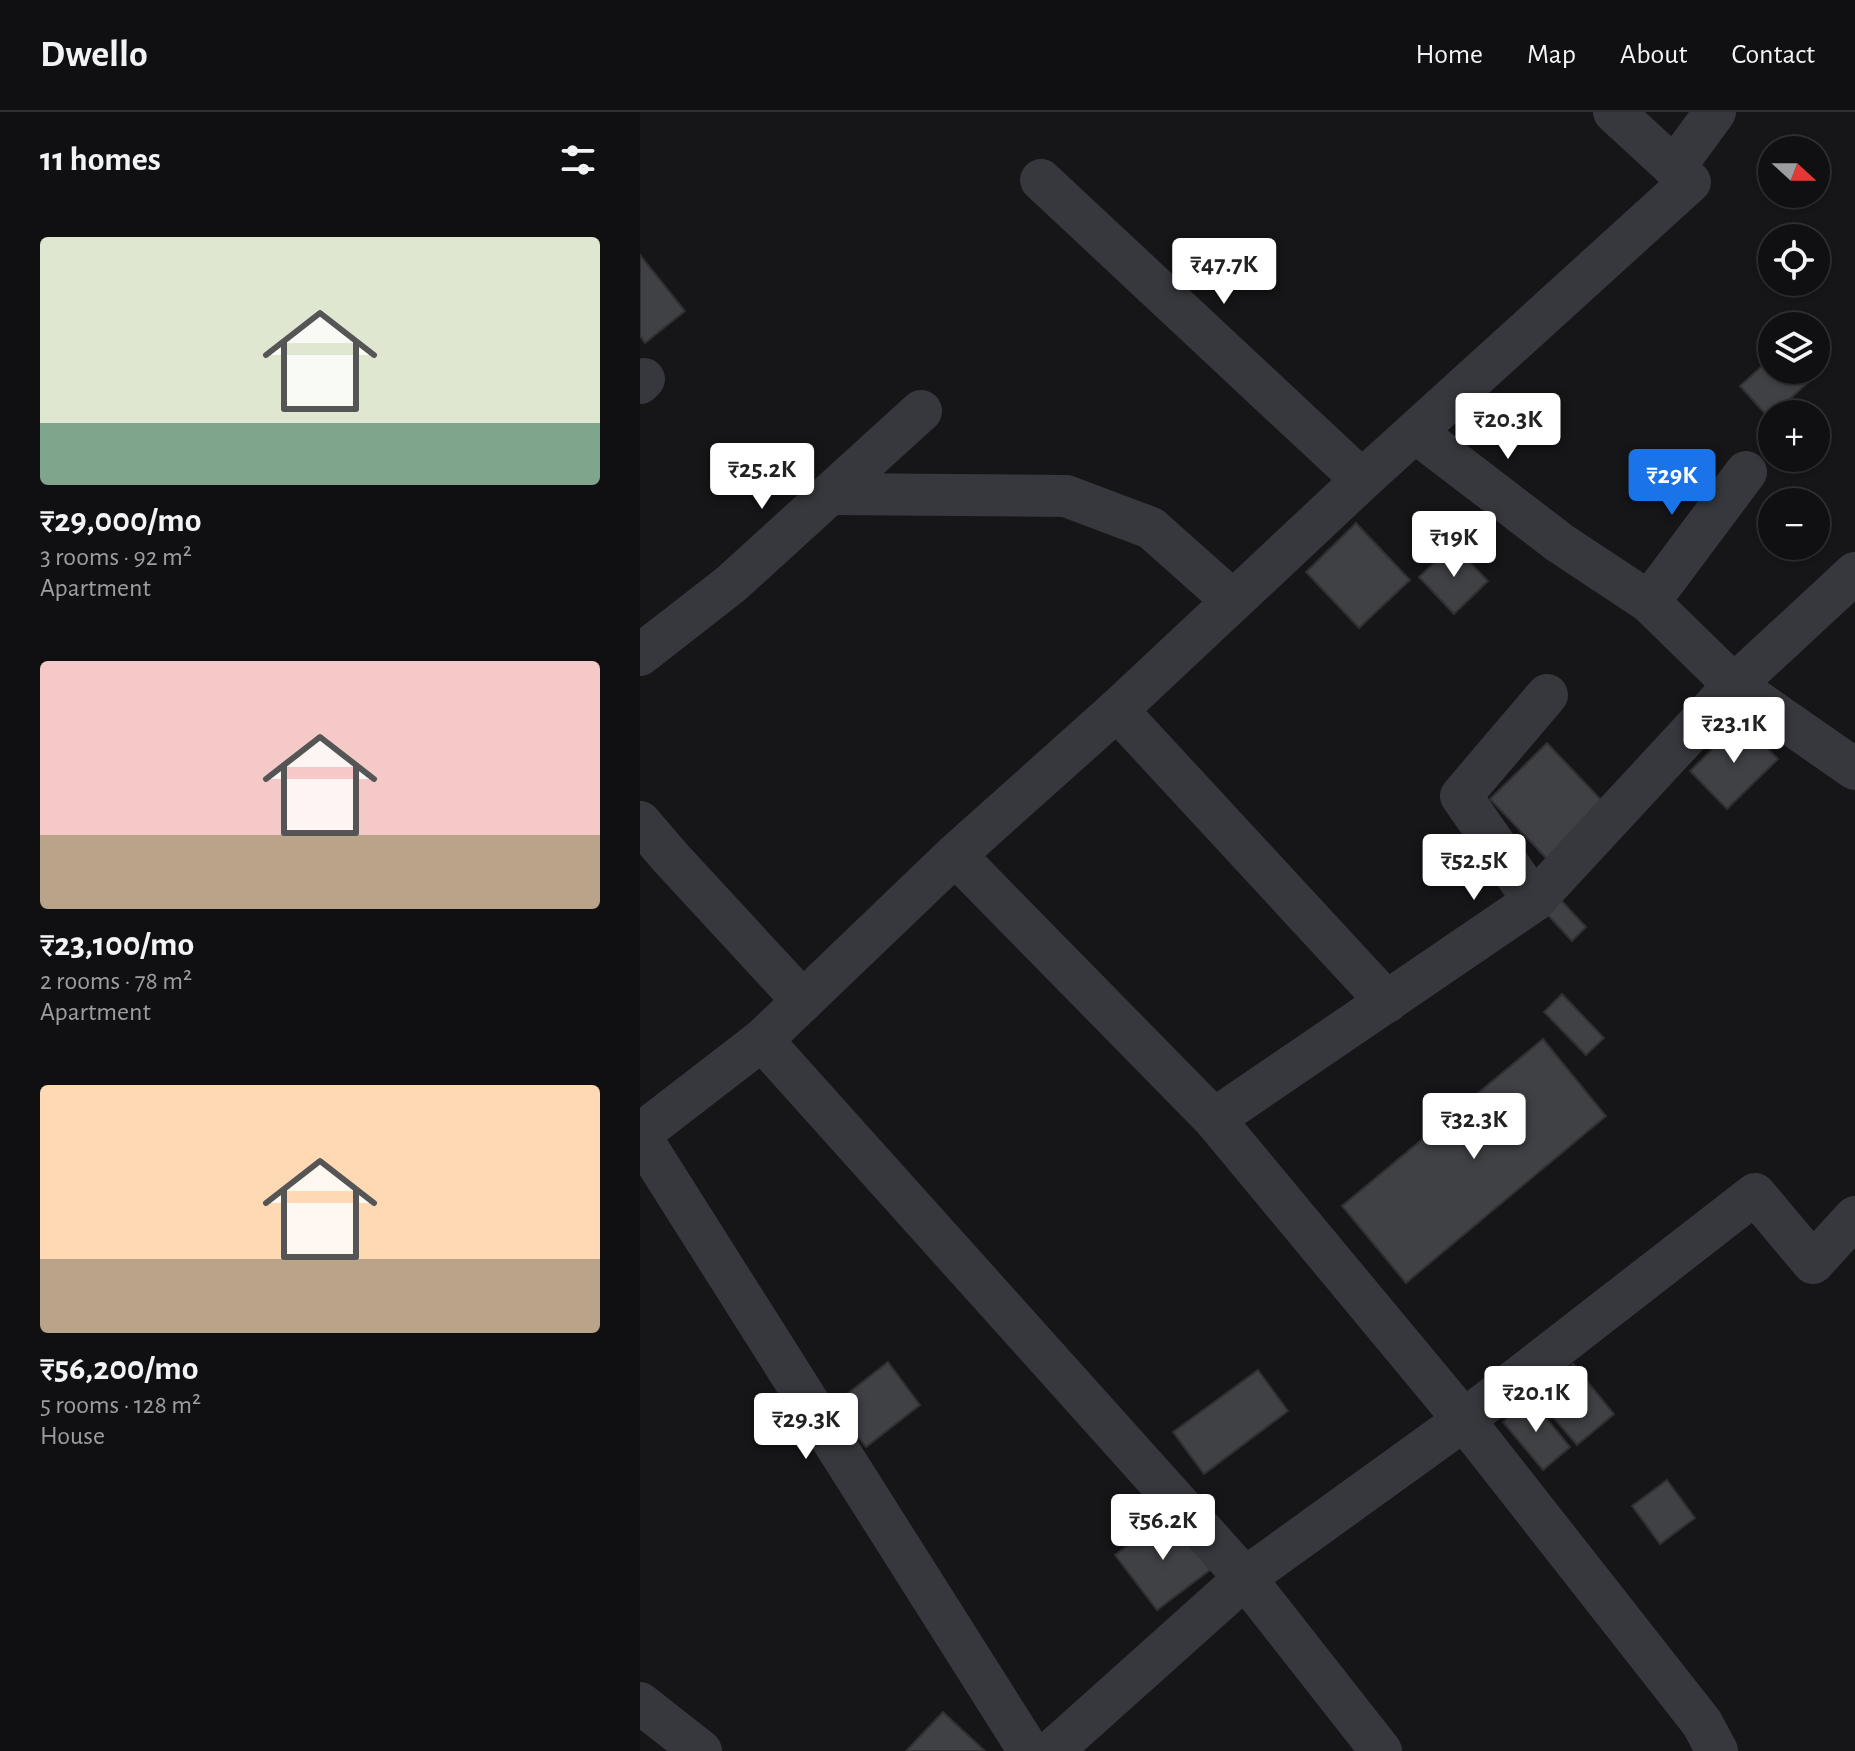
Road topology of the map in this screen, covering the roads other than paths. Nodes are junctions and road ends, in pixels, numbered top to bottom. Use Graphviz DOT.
graph roads {
  1 [pos="1614,112"];
  2 [pos="1715,112"];
  3 [pos="1674,168"];
  4 [pos="1041,180"];
  5 [pos="921,411"];
  6 [pos="1415,432"];
  7 [pos="1746,472"];
  8 [pos="1362,480"];
  9 [pos="830,494"];
  10 [pos="1855,573"];
  11 [pos="1233,601"];
  12 [pos="1649,602"];
  13 [pos="640,655"];
  14 [pos="1734,685"];
  15 [pos="1547,695"];
  16 [pos="1117,710"];
  17 [pos="1855,769"];
  18 [pos="640,822"];
  19 [pos="955,855"];
  20 [pos="1534,901"];
  21 [pos="803,1001"];
  22 [pos="1387,1002"];
  23 [pos="762,1040"];
  24 [pos="1214,1119"];
  25 [pos="640,1135"];
  26 [pos="1855,1217"];
  27 [pos="1464,1420"];
  28 [pos="1245,1578"];
  29 [pos="652,1726"];
  30 [pos="701,1751"];
  31 [pos="1029,1751"];
  32 [pos="1052,1751"];
  33 [pos="1381,1751"];
  34 [pos="1717,1751"];
  1 -- 3 [label="street"];
  2 -- 3 [label="street"];
  3 -- 6 [label="street"];
  4 -- 8 [label="street"];
  5 -- 9 [label="street"];
  6 -- 8 [label="street"];
  6 -- 12 [label="street"];
  7 -- 12 [label="street"];
  8 -- 11 [label="street"];
  9 -- 11 [label="street"];
  9 -- 13 [label="street"];
  10 -- 14 [label="street"];
  11 -- 16 [label="street"];
  12 -- 14 [label="street"];
  14 -- 17 [label="street"];
  14 -- 20 [label="street"];
  15 -- 20 [label="street"];
  16 -- 19 [label="street"];
  16 -- 22 [label="street"];
  18 -- 21 [label="street"];
  19 -- 21 [label="street"];
  19 -- 24 [label="street"];
  20 -- 22 [label="street"];
  21 -- 23 [label="street"];
  22 -- 24 [label="street"];
  23 -- 25 [label="street"];
  23 -- 28 [label="street"];
  24 -- 27 [label="street"];
  25 -- 31 [label="street"];
  26 -- 27 [label="street"];
  27 -- 28 [label="street"];
  27 -- 34 [label="street"];
  28 -- 32 [label="street"];
  28 -- 33 [label="street"];
  29 -- 30 [label="street"];
}
